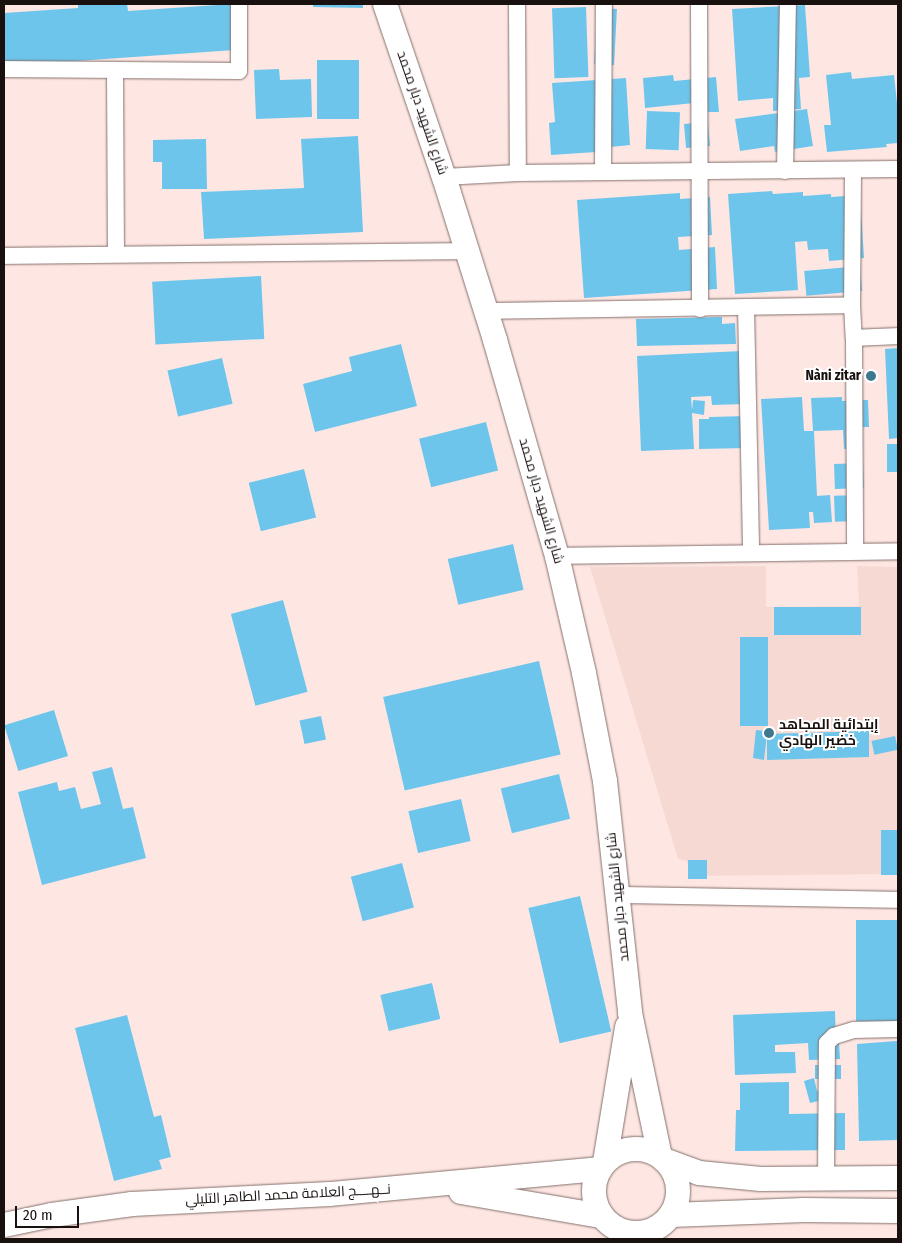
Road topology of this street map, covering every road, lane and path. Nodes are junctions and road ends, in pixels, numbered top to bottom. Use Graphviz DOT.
graph roads {
  1 [pos="239,4"];
  2 [pos="385,4"];
  3 [pos="518,4"];
  4 [pos="604,4"];
  5 [pos="698,4"];
  6 [pos="788,4"];
  7 [pos="4,69"];
  8 [pos="115,70"];
  9 [pos="898,169"];
  10 [pos="854,170"];
  11 [pos="698,171"];
  12 [pos="785,171"];
  13 [pos="603,172"];
  14 [pos="518,173"];
  15 [pos="444,177"];
  16 [pos="467,251"];
  17 [pos="116,254"];
  18 [pos="4,256"];
  19 [pos="852,305"];
  20 [pos="746,307"];
  21 [pos="700,309"];
  22 [pos="486,311"];
  23 [pos="898,336"];
  24 [pos="854,338"];
  25 [pos="855,551"];
  26 [pos="898,551"];
  27 [pos="751,552"];
  28 [pos="557,556"];
  29 [pos="618,895"];
  30 [pos="898,900"];
  31 [pos="630,1013"];
  32 [pos="898,1029"];
  33 [pos="662,1158"];
  34 [pos="603,1166"];
  35 [pos="898,1178"];
  36 [pos="826,1179"];
  37 [pos="425,1187"];
  38 [pos="898,1211"];
  39 [pos="670,1224"];
  40 [pos="4,1225"];
  41 [pos="609,1227"];
  1 -- 8 [label="street"];
  2 -- 15 [label="street, شارع الشهيد دبار محمد"];
  3 -- 14 [label="street"];
  4 -- 13 [label="street"];
  5 -- 11 [label="street"];
  6 -- 12 [label="street"];
  7 -- 8 [label="street"];
  8 -- 17 [label="street"];
  9 -- 10 [label="street"];
  10 -- 12 [label="street"];
  10 -- 19 [label="street"];
  11 -- 12 [label="street"];
  11 -- 13 [label="street"];
  11 -- 21 [label="street"];
  13 -- 14 [label="street"];
  14 -- 15 [label="street"];
  15 -- 16 [label="street, شارع الشهيد دبار محمد"];
  16 -- 17 [label="street"];
  16 -- 22 [label="street, شارع الشهيد دبار محمد"];
  17 -- 18 [label="street"];
  19 -- 20 [label="street"];
  19 -- 24 [label="street"];
  20 -- 21 [label="street"];
  20 -- 27 [label="street"];
  21 -- 22 [label="street"];
  22 -- 28 [label="street, شارع الشهيد دبار محمد"];
  23 -- 24 [label="street"];
  24 -- 25 [label="street"];
  25 -- 26 [label="street"];
  25 -- 27 [label="street"];
  27 -- 28 [label="street"];
  28 -- 29 [label="street, شارع الشهيد دبار محمد"];
  29 -- 30 [label="street"];
  29 -- 31 [label="street, شارع الشهيد دبار محمد"];
  31 -- 33 [label="street"];
  31 -- 34 [label="street"];
  32 -- 36 [label="street"];
  33 -- 34 [label="street"];
  33 -- 36 [label="street"];
  33 -- 39 [label="street"];
  34 -- 37 [label="street, نــهــــج العلامة محمد الطاهر التليلي"];
  34 -- 41 [label="street"];
  35 -- 36 [label="street"];
  37 -- 40 [label="street, نــهــــج العلامة محمد الطاهر التليلي"];
  37 -- 41 [label="street, نــهــــج العلامة محمد الطاهر التليلي"];
  38 -- 39 [label="street"];
  39 -- 41 [label="street"];
}
